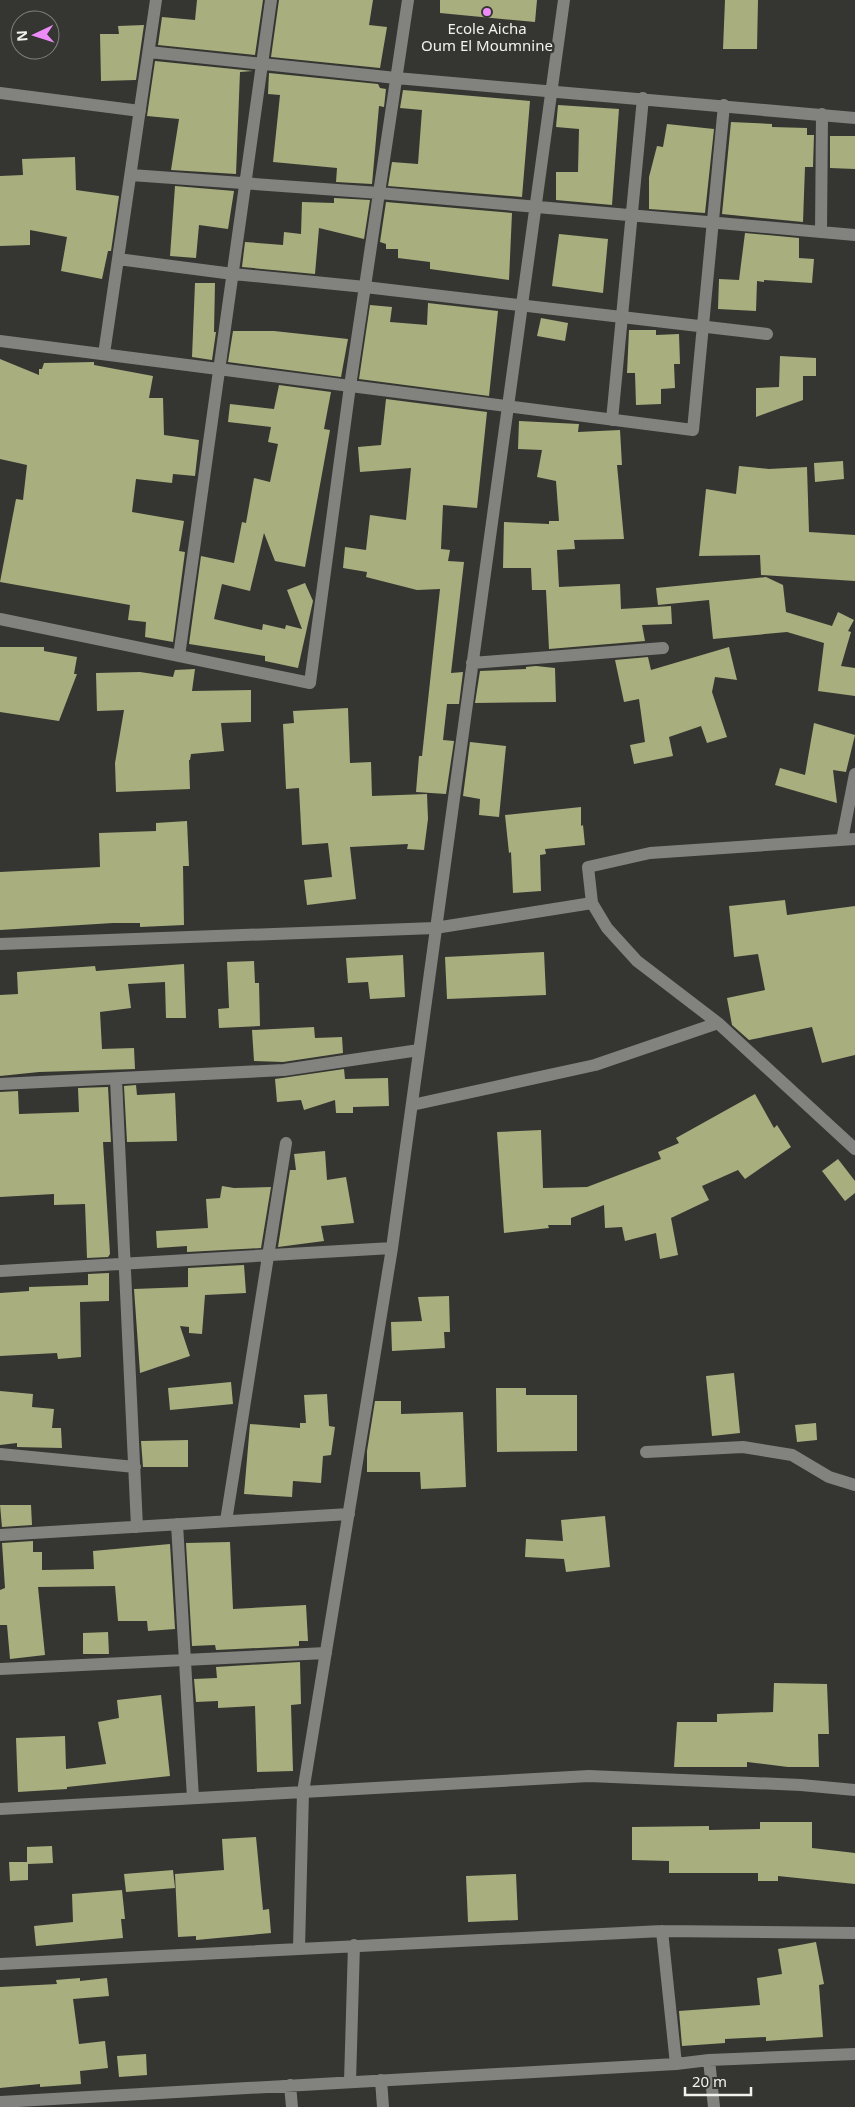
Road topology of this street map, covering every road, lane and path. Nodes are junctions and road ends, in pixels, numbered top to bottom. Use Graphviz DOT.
graph roads {
  1 [pos="156,0"];
  2 [pos="271,0"];
  3 [pos="408,0"];
  4 [pos="564,0"];
  5 [pos="149,52"];
  6 [pos="262,64"];
  7 [pos="396,78"];
  8 [pos="552,91"];
  9 [pos="0,92"];
  10 [pos="643,98"];
  11 [pos="724,105"];
  12 [pos="140,111"];
  13 [pos="822,114"];
  14 [pos="855,118"];
  15 [pos="131,175"];
  16 [pos="246,183"];
  17 [pos="379,193"];
  18 [pos="536,207"];
  19 [pos="631,215"];
  20 [pos="713,222"];
  21 [pos="821,232"];
  22 [pos="855,235"];
  23 [pos="118,259"];
  24 [pos="233,274"];
  25 [pos="365,287"];
  26 [pos="522,306"];
  27 [pos="622,317"];
  28 [pos="703,326"];
  29 [pos="767,334"];
  30 [pos="0,341"];
  31 [pos="104,354"];
  32 [pos="220,369"];
  33 [pos="350,386"];
  34 [pos="508,406"];
  35 [pos="612,420"];
  36 [pos="0,619"];
  37 [pos="663,648"];
  38 [pos="179,656"];
  39 [pos="472,663"];
  40 [pos="855,774"];
  41 [pos="849,839"];
  42 [pos="592,903"];
  43 [pos="435,928"];
  44 [pos="0,944"];
  45 [pos="718,1023"];
  46 [pos="419,1050"];
  47 [pos="116,1079"];
  48 [pos="0,1084"];
  49 [pos="412,1105"];
  50 [pos="286,1143"];
  51 [pos="855,1149"];
  52 [pos="392,1248"];
  53 [pos="267,1256"];
  54 [pos="125,1264"];
  55 [pos="0,1272"];
  56 [pos="646,1452"];
  57 [pos="0,1454"];
  58 [pos="135,1467"];
  59 [pos="855,1485"];
  60 [pos="349,1514"];
  61 [pos="226,1522"];
  62 [pos="177,1524"];
  63 [pos="137,1527"];
  64 [pos="0,1535"];
  65 [pos="326,1653"];
  66 [pos="184,1660"];
  67 [pos="0,1669"];
  68 [pos="855,1790"];
  69 [pos="304,1792"];
  70 [pos="194,1798"];
  71 [pos="0,1809"];
  72 [pos="662,1931"];
  73 [pos="855,1933"];
  74 [pos="354,1946"];
  75 [pos="299,1948"];
  76 [pos="0,1964"];
  77 [pos="855,2054"];
  78 [pos="709,2060"];
  79 [pos="676,2064"];
  80 [pos="381,2080"];
  81 [pos="350,2082"];
  82 [pos="290,2085"];
  83 [pos="0,2102"];
  84 [pos="292,2107"];
  85 [pos="383,2107"];
  86 [pos="714,2107"];
  1 -- 5 [label="street"];
  2 -- 6 [label="street"];
  3 -- 7 [label="street"];
  4 -- 8 [label="street"];
  5 -- 6 [label="street"];
  5 -- 12 [label="street"];
  6 -- 7 [label="street"];
  6 -- 16 [label="street"];
  7 -- 8 [label="street"];
  7 -- 17 [label="street"];
  8 -- 10 [label="street"];
  8 -- 18 [label="street"];
  9 -- 12 [label="street"];
  10 -- 11 [label="street"];
  10 -- 19 [label="street"];
  11 -- 13 [label="street"];
  11 -- 20 [label="street"];
  12 -- 15 [label="street"];
  13 -- 14 [label="street"];
  13 -- 21 [label="street"];
  15 -- 16 [label="street"];
  15 -- 23 [label="street"];
  16 -- 17 [label="street"];
  16 -- 24 [label="street"];
  17 -- 18 [label="street"];
  17 -- 25 [label="street"];
  18 -- 19 [label="street"];
  18 -- 26 [label="street"];
  19 -- 20 [label="street"];
  19 -- 27 [label="street"];
  20 -- 21 [label="street"];
  20 -- 28 [label="street"];
  21 -- 22 [label="street"];
  23 -- 24 [label="street"];
  23 -- 31 [label="street"];
  24 -- 25 [label="street"];
  24 -- 32 [label="street"];
  25 -- 26 [label="street"];
  25 -- 33 [label="street"];
  26 -- 27 [label="street"];
  26 -- 34 [label="street"];
  27 -- 28 [label="street"];
  27 -- 35 [label="street"];
  28 -- 29 [label="street"];
  28 -- 35 [label="street"];
  30 -- 31 [label="street"];
  31 -- 32 [label="street"];
  32 -- 33 [label="street"];
  32 -- 38 [label="street"];
  33 -- 34 [label="street"];
  33 -- 38 [label="street"];
  34 -- 35 [label="street"];
  34 -- 39 [label="street"];
  36 -- 38 [label="street"];
  37 -- 39 [label="street"];
  39 -- 43 [label="street"];
  40 -- 41 [label="street"];
  41 -- 42 [label="street"];
  42 -- 43 [label="street"];
  42 -- 45 [label="street"];
  43 -- 44 [label="street"];
  43 -- 46 [label="street"];
  45 -- 49 [label="street"];
  45 -- 51 [label="street"];
  46 -- 47 [label="street"];
  46 -- 49 [label="street"];
  47 -- 48 [label="street"];
  47 -- 54 [label="street"];
  49 -- 52 [label="street"];
  50 -- 53 [label="street"];
  52 -- 53 [label="street"];
  52 -- 60 [label="street"];
  53 -- 54 [label="street"];
  53 -- 61 [label="street"];
  54 -- 55 [label="street"];
  54 -- 58 [label="street"];
  56 -- 59 [label="street"];
  57 -- 58 [label="street"];
  58 -- 63 [label="street"];
  60 -- 61 [label="street"];
  60 -- 65 [label="street"];
  61 -- 62 [label="street"];
  62 -- 63 [label="street"];
  62 -- 66 [label="street"];
  63 -- 64 [label="street"];
  65 -- 66 [label="street"];
  65 -- 69 [label="street"];
  66 -- 67 [label="street"];
  66 -- 70 [label="street"];
  68 -- 69 [label="street"];
  69 -- 70 [label="street"];
  69 -- 75 [label="street"];
  70 -- 71 [label="street"];
  72 -- 73 [label="street"];
  72 -- 74 [label="street"];
  72 -- 79 [label="street"];
  74 -- 75 [label="street"];
  74 -- 81 [label="street"];
  75 -- 76 [label="street"];
  77 -- 78 [label="street"];
  78 -- 79 [label="street"];
  78 -- 86 [label="street"];
  79 -- 80 [label="street"];
  80 -- 81 [label="street"];
  80 -- 85 [label="street"];
  81 -- 82 [label="street"];
  82 -- 83 [label="street"];
  82 -- 84 [label="street"];
}
